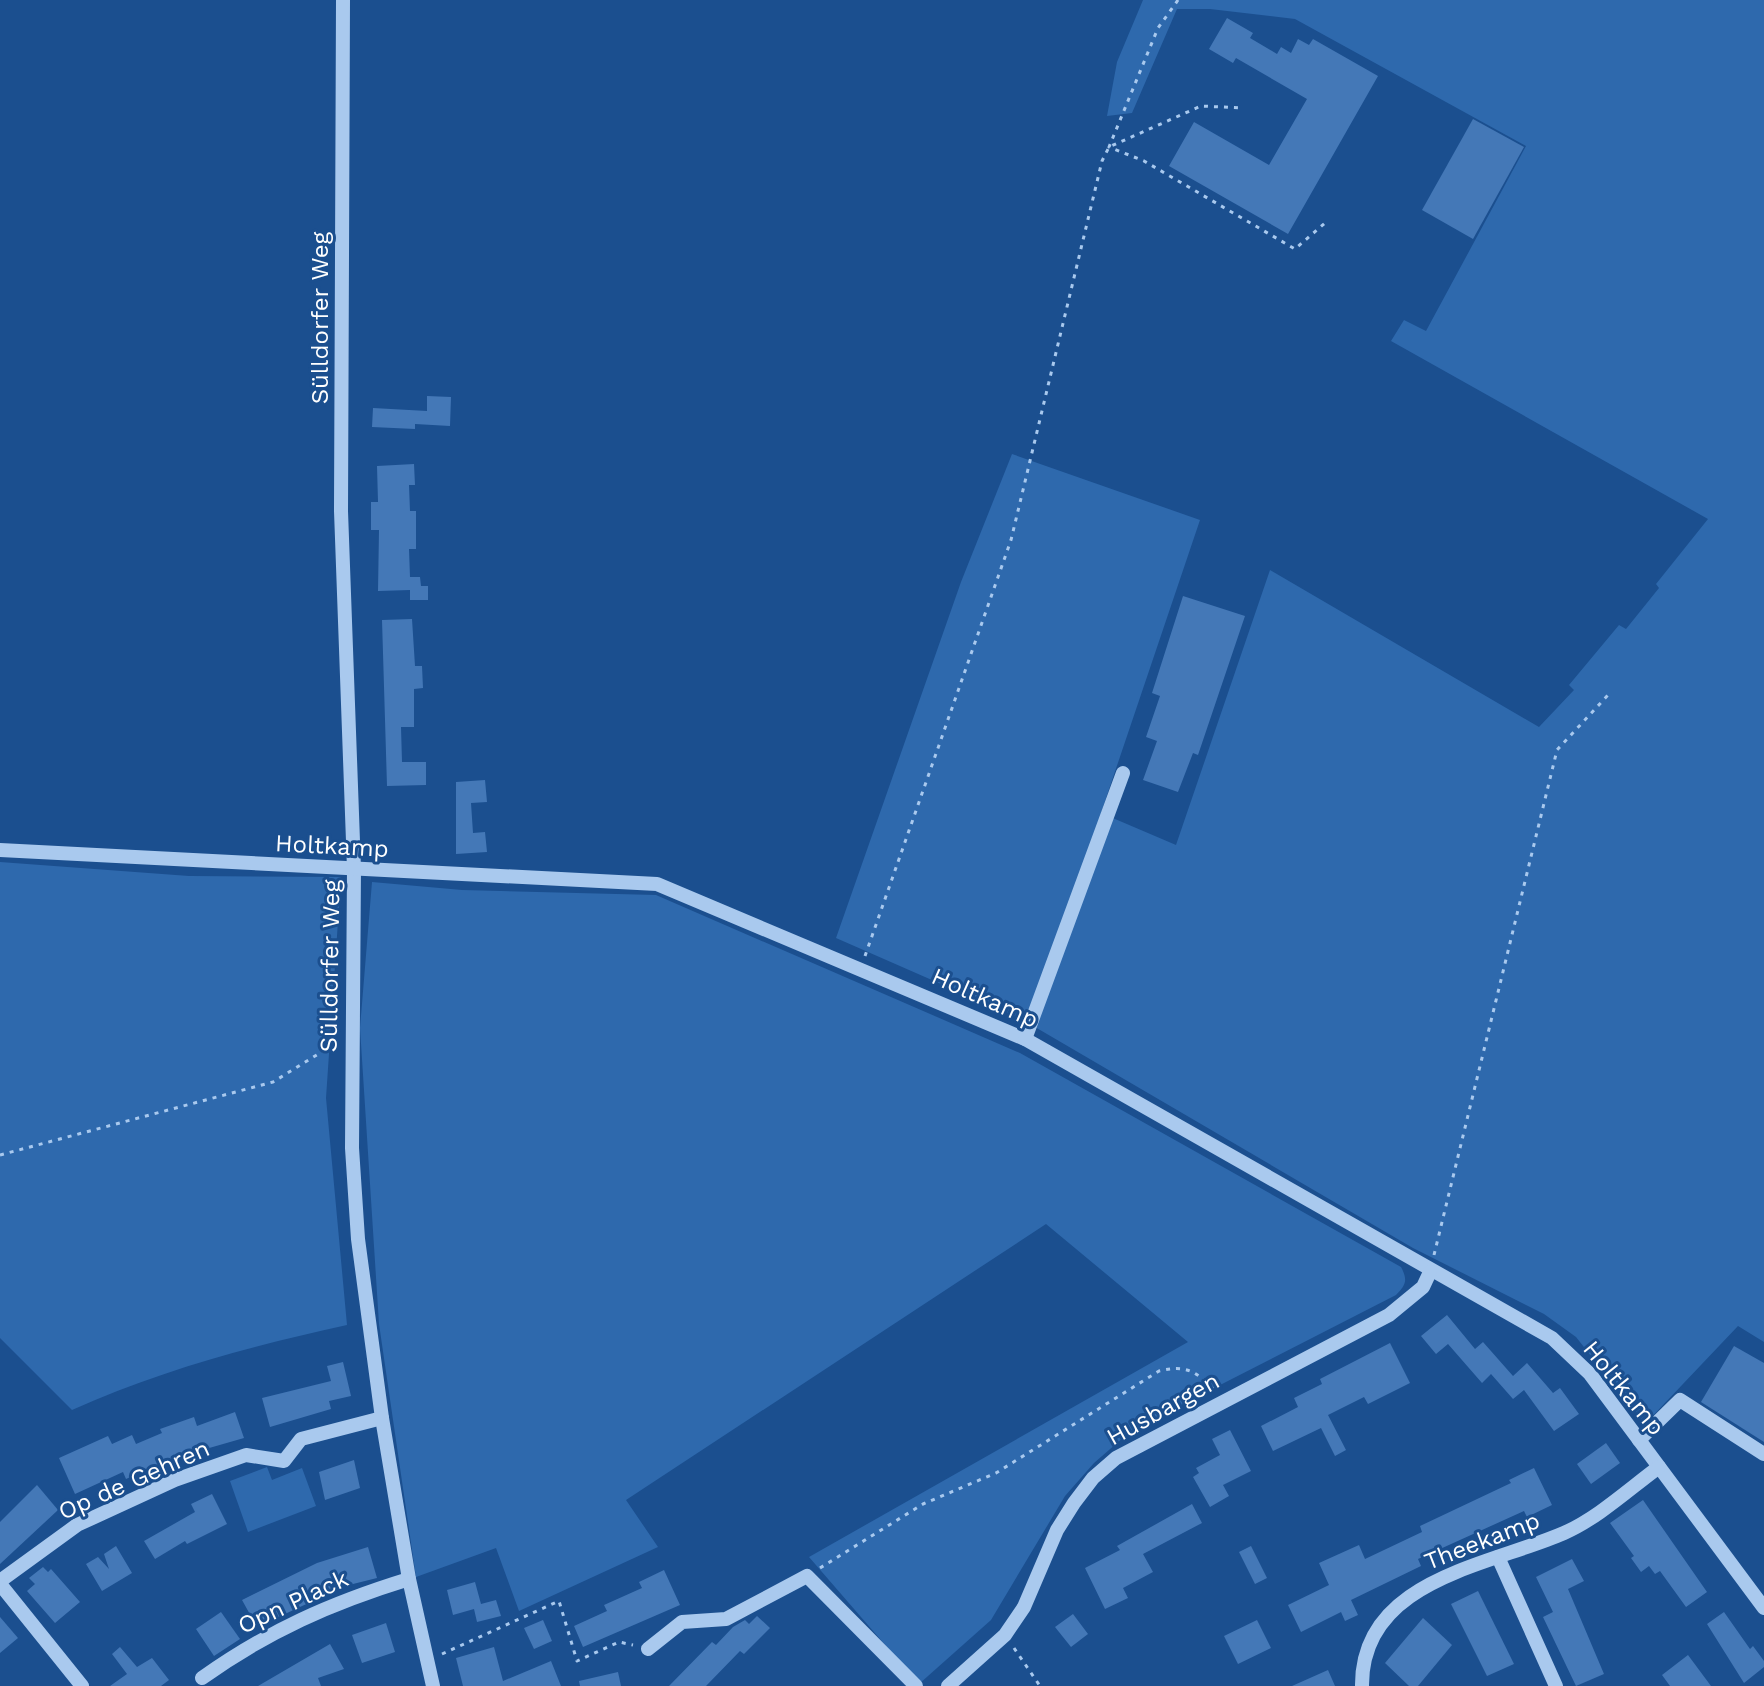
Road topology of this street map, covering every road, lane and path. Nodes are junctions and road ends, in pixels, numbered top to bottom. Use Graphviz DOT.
graph roads {
  1 [pos="343,0"];
  2 [pos="1178,0"];
  3 [pos="1242,108"];
  4 [pos="1109,147"];
  5 [pos="1325,223"];
  6 [pos="1609,694"];
  7 [pos="1123,773"];
  8 [pos="0,850"];
  9 [pos="354,869"];
  10 [pos="861,967"];
  11 [pos="1025,1039"];
  12 [pos="336,1043"];
  13 [pos="0,1155"];
  14 [pos="1430,1272"];
  15 [pos="1224,1401"];
  16 [pos="382,1418"];
  17 [pos="1639,1440"];
  18 [pos="1764,1454"];
  19 [pos="1659,1467"];
  20 [pos="1498,1557"];
  21 [pos="807,1576"];
  22 [pos="409,1579"];
  23 [pos="0,1582"];
  24 [pos="1764,1608"];
  25 [pos="1005,1635"];
  26 [pos="648,1649"];
  27 [pos="428,1660"];
  28 [pos="202,1678"];
  29 [pos="82,1686"];
  30 [pos="433,1686"];
  31 [pos="916,1686"];
  32 [pos="948,1686"];
  33 [pos="1040,1686"];
  34 [pos="1362,1686"];
  35 [pos="1556,1686"];
  1 -- 9 [label="street, Sülldorfer Weg"];
  2 -- 4 [label="path"];
  3 -- 4 [label="path"];
  4 -- 5 [label="path"];
  4 -- 10 [label="path"];
  6 -- 14 [label="path"];
  7 -- 11 [label="street"];
  8 -- 9 [label="street, Holtkamp"];
  9 -- 10 [label="street, Holtkamp"];
  9 -- 16 [label="street, Sülldorfer Weg"];
  10 -- 11 [label="street, Holtkamp"];
  11 -- 14 [label="street, Holtkamp"];
  12 -- 13 [label="path"];
  14 -- 15 [label="street, Husbargen"];
  14 -- 17 [label="street, Holtkamp"];
  15 -- 21 [label="path"];
  15 -- 25 [label="street, Husbargen"];
  16 -- 22 [label="street, Sülldorfer Weg"];
  16 -- 23 [label="street, Op de Gehren"];
  17 -- 18 [label="street"];
  17 -- 19 [label="street, Holtkamp"];
  19 -- 20 [label="street, Theekamp"];
  19 -- 24 [label="street, Holtkamp"];
  20 -- 34 [label="street, Theekamp"];
  20 -- 35 [label="street"];
  21 -- 26 [label="street"];
  21 -- 31 [label="street"];
  22 -- 27 [label="street, Sülldorfer Weg"];
  22 -- 28 [label="street, Opn Plack"];
  23 -- 29 [label="street"];
  25 -- 32 [label="street, Husbargen"];
  25 -- 33 [label="path"];
  26 -- 27 [label="path"];
  27 -- 30 [label="street, Sülldorfer Weg"];
}
